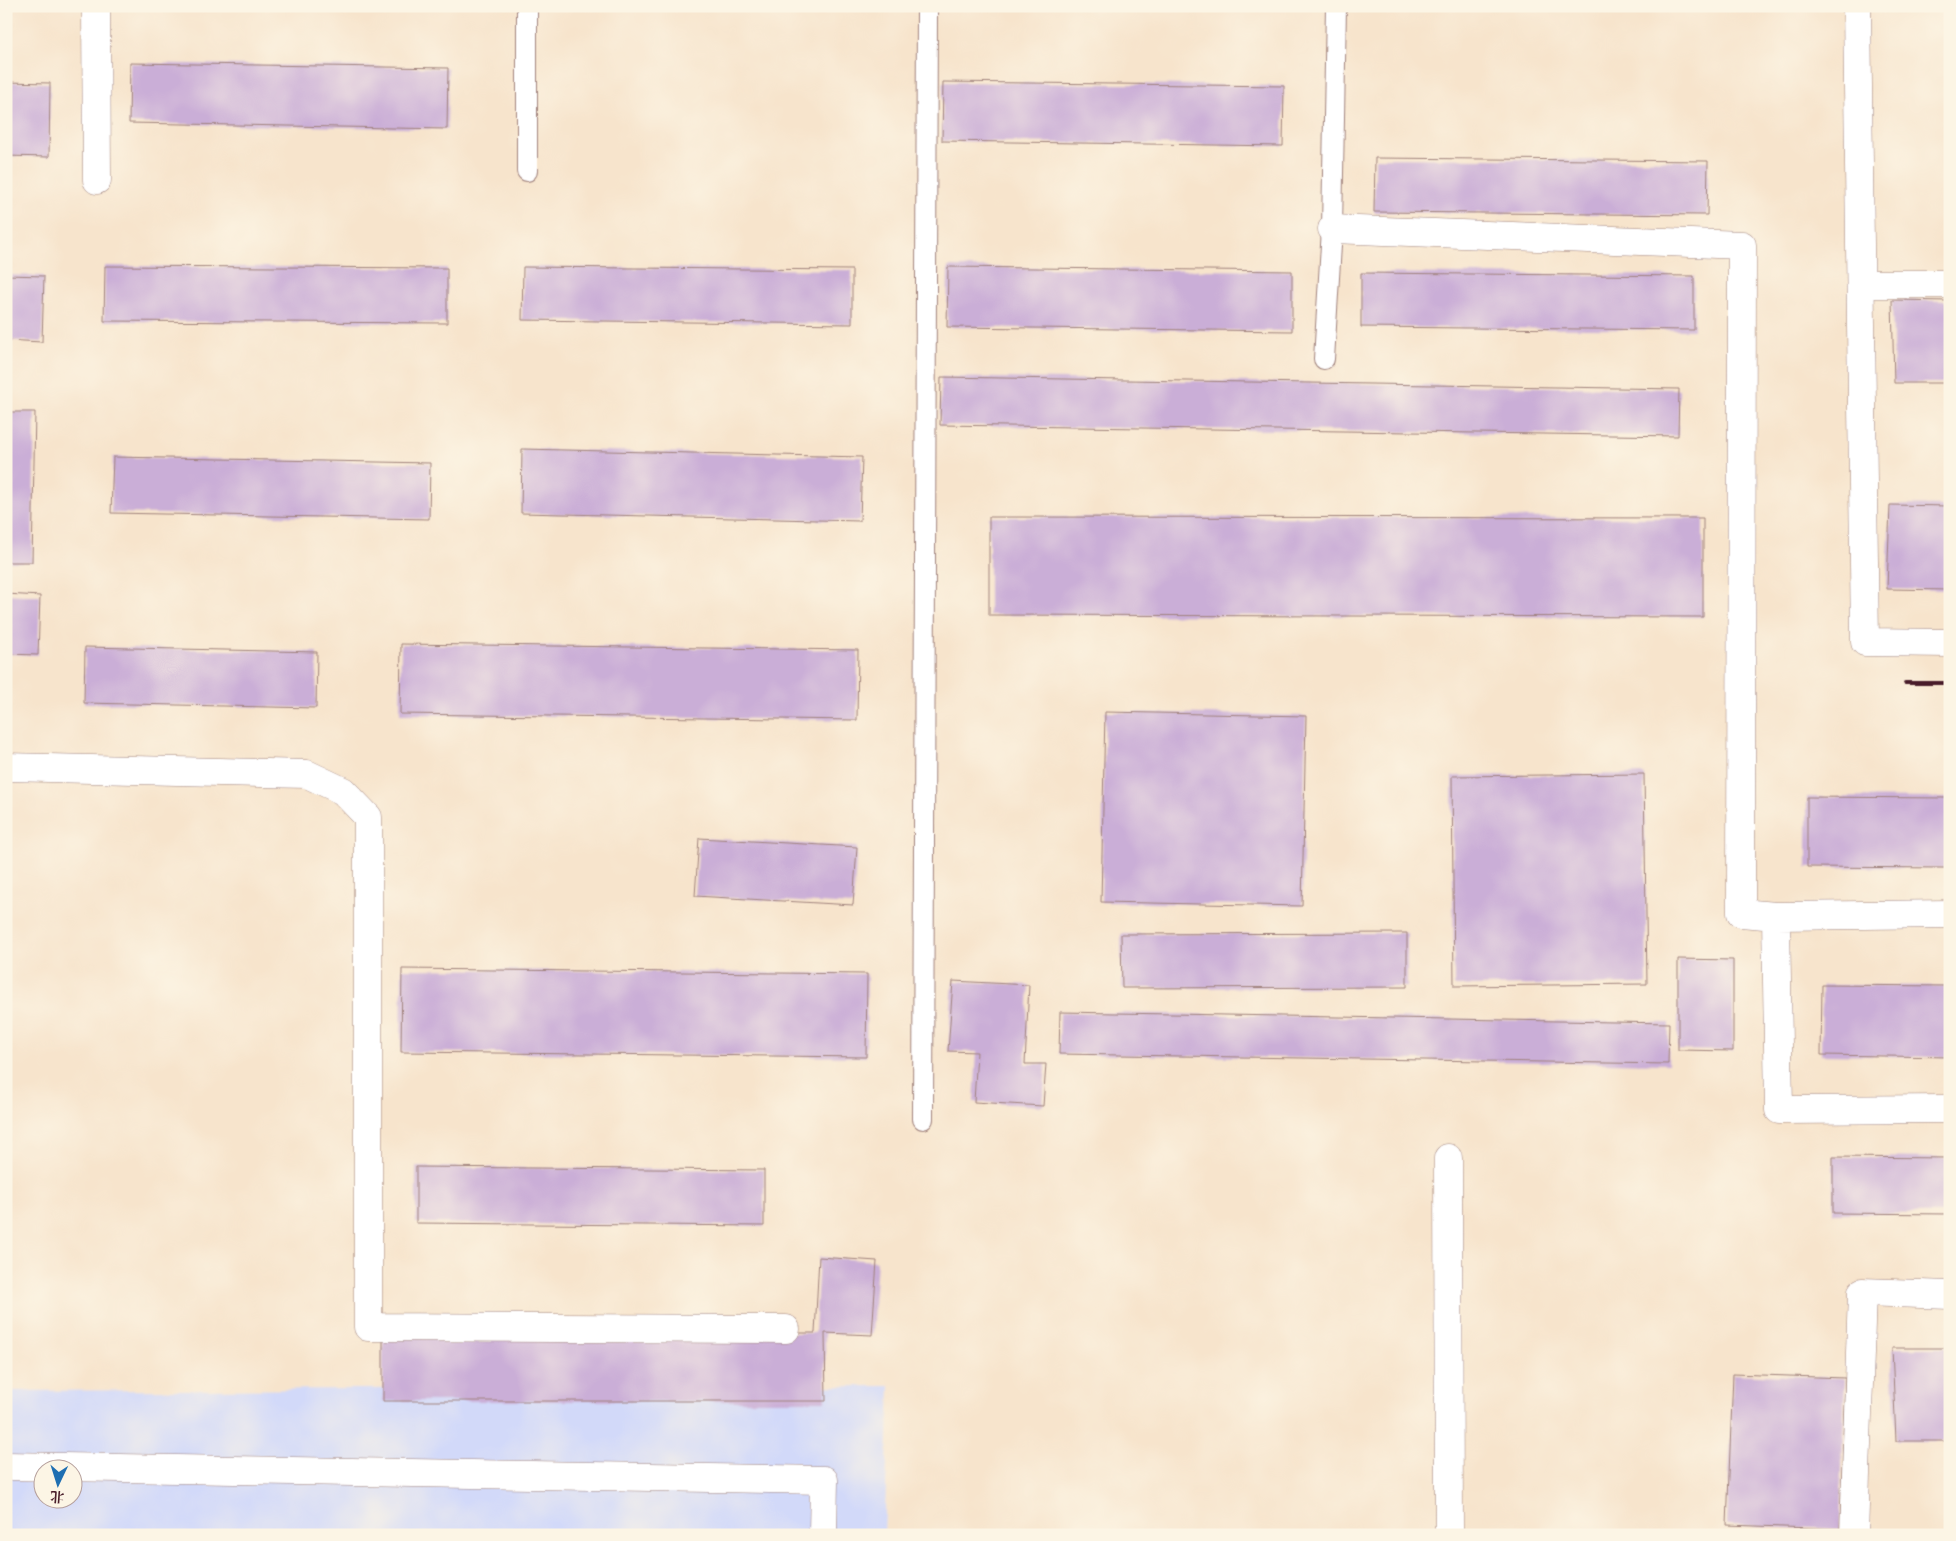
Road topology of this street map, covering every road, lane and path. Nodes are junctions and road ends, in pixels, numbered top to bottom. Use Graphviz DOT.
graph roads {
  1 [pos="96,6"];
  2 [pos="527,6"];
  3 [pos="927,6"];
  4 [pos="1336,6"];
  5 [pos="1857,6"];
  6 [pos="528,171"];
  7 [pos="97,180"];
  8 [pos="1332,229"];
  9 [pos="1861,284"];
  10 [pos="1950,284"];
  11 [pos="1324,359"];
  12 [pos="1950,643"];
  13 [pos="6,767"];
  14 [pos="1950,914"];
  15 [pos="1776,916"];
  16 [pos="1950,1109"];
  17 [pos="923,1119"];
  18 [pos="1448,1158"];
  19 [pos="1950,1295"];
  20 [pos="786,1328"];
  21 [pos="6,1466"];
  22 [pos="824,1535"];
  23 [pos="1449,1535"];
  24 [pos="1854,1535"];
  1 -- 7 [label="street"];
  2 -- 6 [label="lane"];
  3 -- 17 [label="lane"];
  4 -- 8 [label="lane"];
  5 -- 9 [label="street"];
  8 -- 11 [label="lane"];
  8 -- 15 [label="street"];
  9 -- 10 [label="street"];
  9 -- 12 [label="street"];
  13 -- 20 [label="street"];
  14 -- 15 [label="street"];
  15 -- 16 [label="street"];
  18 -- 23 [label="street"];
  19 -- 24 [label="street"];
  21 -- 22 [label="street"];
}
